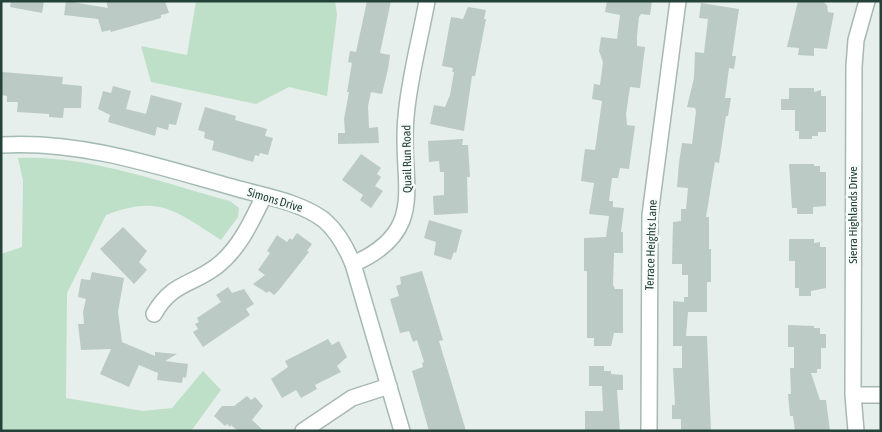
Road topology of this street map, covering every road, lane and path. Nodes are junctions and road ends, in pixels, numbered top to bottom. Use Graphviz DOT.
graph roads {
  1 [pos="427,1"];
  2 [pos="678,1"];
  3 [pos="867,1"];
  4 [pos="1,145"];
  5 [pos="264,196"];
  6 [pos="353,264"];
  7 [pos="154,314"];
  8 [pos="389,386"];
  9 [pos="853,395"];
  10 [pos="881,395"];
  11 [pos="303,431"];
  12 [pos="402,431"];
  13 [pos="649,431"];
  14 [pos="856,431"];
  1 -- 6 [label="street, Quail Run Road"];
  2 -- 13 [label="street, Terrace Heights Lane"];
  3 -- 9 [label="street, Sierra Highlands Drive"];
  4 -- 5 [label="street, Simons Drive"];
  5 -- 6 [label="street, Simons Drive"];
  5 -- 7 [label="street"];
  6 -- 8 [label="street, Simons Drive"];
  8 -- 11 [label="street"];
  8 -- 12 [label="street, Simons Drive"];
  9 -- 10 [label="street"];
  9 -- 14 [label="street, Sierra Highlands Drive"];
}
